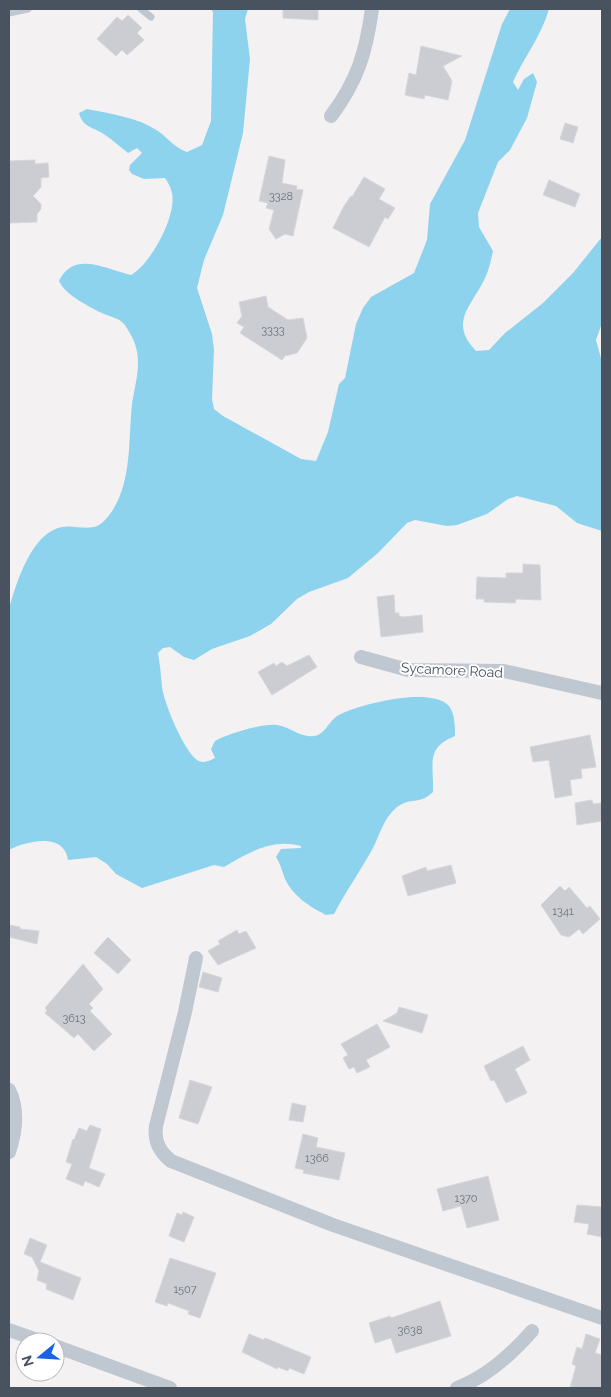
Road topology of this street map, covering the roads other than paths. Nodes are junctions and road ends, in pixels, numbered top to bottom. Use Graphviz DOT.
graph roads {
  1 [pos="28,9"];
  2 [pos="142,9"];
  3 [pos="372,9"];
  4 [pos="9,13"];
  5 [pos="151,17"];
  6 [pos="331,116"];
  7 [pos="361,657"];
  8 [pos="602,693"];
  9 [pos="196,958"];
  10 [pos="9,1090"];
  11 [pos="9,1152"];
  12 [pos="602,1318"];
  13 [pos="532,1330"];
  14 [pos="65,1350"];
  15 [pos="170,1388"];
  16 [pos="457,1388"];
  1 -- 4 [label="lane"];
  2 -- 5 [label="lane"];
  3 -- 6 [label="street"];
  7 -- 8 [label="street, Sycamore Road"];
  9 -- 12 [label="street"];
  10 -- 11 [label="street"];
  13 -- 16 [label="street"];
  14 -- 15 [label="street"];
}
